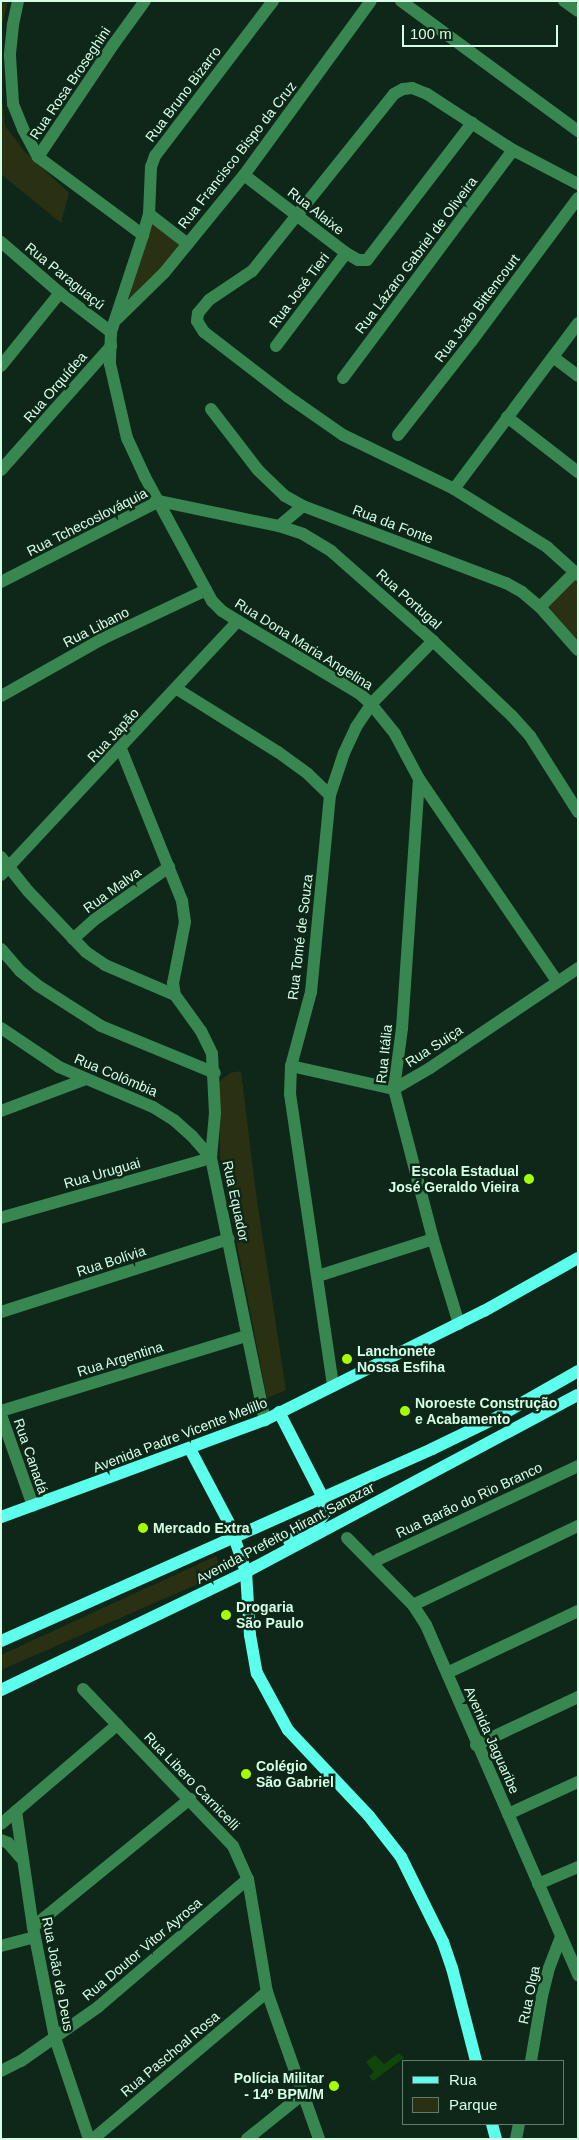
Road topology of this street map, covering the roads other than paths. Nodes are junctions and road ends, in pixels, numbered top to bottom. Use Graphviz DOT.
graph roads {
  1 [pos="18,1"];
  2 [pos="145,1"];
  3 [pos="273,1"];
  4 [pos="372,1"];
  5 [pos="401,1"];
  6 [pos="564,1"];
  7 [pos="578,11"];
  8 [pos="472,123"];
  9 [pos="578,131"];
  10 [pos="513,150"];
  11 [pos="38,157"];
  12 [pos="244,175"];
  13 [pos="578,183"];
  14 [pos="578,198"];
  15 [pos="148,214"];
  16 [pos="298,215"];
  17 [pos="143,235"];
  18 [pos="1,242"];
  19 [pos="188,244"];
  20 [pos="346,253"];
  21 [pos="60,293"];
  22 [pos="117,319"];
  23 [pos="578,323"];
  24 [pos="111,332"];
  25 [pos="110,346"];
  26 [pos="276,346"];
  27 [pos="553,357"];
  28 [pos="1,366"];
  29 [pos="578,376"];
  30 [pos="343,378"];
  31 [pos="211,409"];
  32 [pos="507,417"];
  33 [pos="398,435"];
  34 [pos="1,470"];
  35 [pos="578,472"];
  36 [pos="454,490"];
  37 [pos="159,501"];
  38 [pos="303,506"];
  39 [pos="279,526"];
  40 [pos="576,573"];
  41 [pos="1,582"];
  42 [pos="206,590"];
  43 [pos="540,607"];
  44 [pos="238,621"];
  45 [pos="433,641"];
  46 [pos="578,650"];
  47 [pos="177,689"];
  48 [pos="1,696"];
  49 [pos="371,704"];
  50 [pos="120,749"];
  51 [pos="419,778"];
  52 [pos="330,795"];
  53 [pos="578,812"];
  54 [pos="1,857"];
  55 [pos="169,867"];
  56 [pos="5,872"];
  57 [pos="73,939"];
  58 [pos="1,949"];
  59 [pos="578,968"];
  60 [pos="557,982"];
  61 [pos="175,995"];
  62 [pos="1,1028"];
  63 [pos="291,1066"];
  64 [pos="215,1072"];
  65 [pos="86,1079"];
  66 [pos="394,1089"];
  67 [pos="1,1111"];
  68 [pos="212,1158"];
  69 [pos="1,1218"];
  70 [pos="229,1239"];
  71 [pos="433,1239"];
  72 [pos="578,1258"];
  73 [pos="318,1276"];
  74 [pos="1,1312"];
  75 [pos="459,1324"];
  76 [pos="247,1336"];
  77 [pos="578,1370"];
  78 [pos="332,1386"];
  79 [pos="578,1395"];
  80 [pos="1,1411"];
  81 [pos="279,1412"];
  82 [pos="1,1415"];
  83 [pos="265,1420"];
  84 [pos="190,1449"];
  85 [pos="578,1466"];
  86 [pos="324,1498"];
  87 [pos="33,1506"];
  88 [pos="1,1517"];
  89 [pos="578,1526"];
  90 [pos="235,1537"];
  91 [pos="347,1538"];
  92 [pos="276,1556"];
  93 [pos="374,1564"];
  94 [pos="246,1572"];
  95 [pos="412,1605"];
  96 [pos="578,1611"];
  97 [pos="18,1634"];
  98 [pos="1,1641"];
  99 [pos="1,1649"];
  100 [pos="446,1673"];
  101 [pos="1,1679"];
  102 [pos="22,1680"];
  103 [pos="83,1688"];
  104 [pos="1,1690"];
  105 [pos="578,1697"];
  106 [pos="117,1725"];
  107 [pos="476,1744"];
  108 [pos="578,1782"];
  109 [pos="190,1799"];
  110 [pos="16,1811"];
  111 [pos="508,1814"];
  112 [pos="1,1824"];
  113 [pos="1,1840"];
  114 [pos="21,1858"];
  115 [pos="578,1867"];
  116 [pos="248,1879"];
  117 [pos="538,1884"];
  118 [pos="34,1932"];
  119 [pos="561,1937"];
  120 [pos="1,1946"];
  121 [pos="578,1975"];
  122 [pos="267,1992"];
  123 [pos="55,2038"];
  124 [pos="476,2060"];
  125 [pos="531,2060"];
  126 [pos="1,2071"];
  127 [pos="303,2094"];
  128 [pos="492,2125"];
  129 [pos="519,2125"];
  130 [pos="91,2139"];
  131 [pos="247,2139"];
  132 [pos="320,2139"];
  133 [pos="496,2139"];
  134 [pos="516,2139"];
  1 -- 11 [label="street"];
  2 -- 11 [label="street, Rua Rosa Broseghini"];
  3 -- 15 [label="street, Rua Bruno Bizarro"];
  4 -- 12 [label="street, Rua Francisco Bispo da Cruz"];
  5 -- 9 [label="street"];
  6 -- 7 [label="street"];
  8 -- 10 [label="street"];
  8 -- 16 [label="street"];
  8 -- 20 [label="street, Rua Alaixe"];
  10 -- 13 [label="street"];
  10 -- 30 [label="street, Rua Lázaro Gabriel de Oliveira"];
  11 -- 17 [label="street"];
  12 -- 16 [label="street, Rua Alaixe"];
  12 -- 19 [label="street, Rua Francisco Bispo da Cruz"];
  14 -- 33 [label="street, Rua João Bittencourt"];
  15 -- 17 [label="street, Rua Bruno Bizarro"];
  15 -- 19 [label="street"];
  16 -- 20 [label="street, Rua Alaixe"];
  16 -- 36 [label="street"];
  17 -- 22 [label="street, Rua Bruno Bizarro"];
  18 -- 21 [label="street, Rua Paraguaçú"];
  19 -- 22 [label="street, Rua Francisco Bispo da Cruz"];
  20 -- 26 [label="street, Rua José Tieri"];
  21 -- 24 [label="street, Rua Paraguaçú"];
  21 -- 28 [label="street"];
  22 -- 24 [label="street, Rua Bruno Bizarro"];
  23 -- 27 [label="street"];
  24 -- 25 [label="street, Rua Dona Maria Angelina"];
  25 -- 34 [label="street, Rua Orquídea"];
  25 -- 37 [label="street, Rua Dona Maria Angelina"];
  27 -- 29 [label="street"];
  27 -- 32 [label="street"];
  31 -- 38 [label="street, Rua da Fonte"];
  32 -- 35 [label="street"];
  32 -- 36 [label="street"];
  36 -- 40 [label="street"];
  37 -- 39 [label="street, Rua Portugal"];
  37 -- 41 [label="street, Rua Tchecoslováquia"];
  37 -- 42 [label="street, Rua Dona Maria Angelina"];
  38 -- 39 [label="street"];
  38 -- 43 [label="street, Rua da Fonte"];
  39 -- 45 [label="street, Rua Portugal"];
  40 -- 43 [label="street"];
  42 -- 44 [label="street, Rua Dona Maria Angelina"];
  42 -- 48 [label="street, Rua Libano"];
  43 -- 46 [label="street, Rua da Fonte"];
  44 -- 47 [label="street, Rua Japão"];
  44 -- 49 [label="street, Rua Dona Maria Angelina"];
  45 -- 49 [label="street, Rua Tomé de Souza"];
  45 -- 53 [label="street, Rua Portugal"];
  47 -- 50 [label="street, Rua Japão"];
  47 -- 52 [label="street"];
  49 -- 51 [label="street, Rua Dona Maria Angelina"];
  49 -- 52 [label="street, Rua Tomé de Souza"];
  50 -- 55 [label="street"];
  50 -- 56 [label="street, Rua Japão"];
  51 -- 60 [label="street, Rua Dona Maria Angelina"];
  51 -- 66 [label="street, Rua Itália"];
  52 -- 63 [label="street, Rua Tomé de Souza"];
  54 -- 56 [label="street"];
  55 -- 57 [label="street, Rua Malva"];
  55 -- 61 [label="street"];
  56 -- 57 [label="street"];
  57 -- 61 [label="street"];
  58 -- 64 [label="street"];
  59 -- 60 [label="street, Rua Suiça"];
  60 -- 66 [label="street, Rua Suiça"];
  61 -- 64 [label="street, Rua Equador"];
  62 -- 65 [label="street, Rua Colômbia"];
  63 -- 66 [label="street"];
  63 -- 73 [label="street, Rua Tomé de Souza"];
  64 -- 68 [label="street, Rua Equador"];
  65 -- 67 [label="street"];
  65 -- 68 [label="street, Rua Colômbia"];
  66 -- 71 [label="street, Rua Itália"];
  68 -- 69 [label="street, Rua Uruguai"];
  68 -- 70 [label="street, Rua Equador"];
  70 -- 74 [label="street, Rua Bolívia"];
  70 -- 76 [label="street, Rua Equador"];
  71 -- 73 [label="street"];
  71 -- 75 [label="street, Rua Itália"];
  72 -- 75 [label="main road, Avenida Padre Vicente Melillo"];
  73 -- 78 [label="street, Rua Tomé de Souza"];
  75 -- 78 [label="main road, Avenida Padre Vicente Melillo"];
  76 -- 80 [label="street, Rua Argentina"];
  76 -- 83 [label="street, Rua Equador"];
  77 -- 86 [label="main road, Avenida Prefeito Hirant Sanazar"];
  78 -- 81 [label="main road, Avenida Padre Vicente Melillo"];
  79 -- 92 [label="main road, Avenida Prefeito Hirant Sanazar"];
  81 -- 83 [label="main road, Avenida Padre Vicente Melillo"];
  81 -- 86 [label="main road"];
  82 -- 87 [label="street, Rua Canadá"];
  83 -- 84 [label="main road, Avenida Padre Vicente Melillo"];
  84 -- 87 [label="main road, Avenida Padre Vicente Melillo"];
  84 -- 90 [label="main road"];
  85 -- 93 [label="street, Rua Barão do Rio Branco"];
  86 -- 90 [label="main road, Avenida Prefeito Hirant Sanazar"];
  86 -- 92 [label="main road"];
  87 -- 88 [label="main road, Avenida Padre Vicente Melillo"];
  89 -- 95 [label="street"];
  90 -- 94 [label="main road"];
  90 -- 97 [label="main road, Avenida Prefeito Hirant Sanazar"];
  91 -- 93 [label="street, Avenida Jaguaribe"];
  92 -- 94 [label="main road, Avenida Prefeito Hirant Sanazar"];
  93 -- 95 [label="street, Avenida Jaguaribe"];
  94 -- 102 [label="main road, Avenida Prefeito Hirant Sanazar"];
  94 -- 124 [label="main road"];
  95 -- 100 [label="street, Avenida Jaguaribe"];
  96 -- 100 [label="street"];
  97 -- 98 [label="main road, Avenida Prefeito Hirant Sanazar"];
  97 -- 99 [label="main road"];
  100 -- 107 [label="street, Avenida Jaguaribe"];
  101 -- 102 [label="main road"];
  102 -- 104 [label="main road, Avenida Prefeito Hirant Sanazar"];
  103 -- 106 [label="street, Rua Libero Carnicelli"];
  105 -- 107 [label="street"];
  106 -- 109 [label="street, Rua Libero Carnicelli"];
  106 -- 110 [label="street"];
  107 -- 111 [label="street, Avenida Jaguaribe"];
  108 -- 111 [label="street"];
  109 -- 116 [label="street, Rua Libero Carnicelli"];
  109 -- 118 [label="street"];
  110 -- 112 [label="street"];
  110 -- 114 [label="street, Rua João de Deus"];
  111 -- 117 [label="street, Avenida Jaguaribe"];
  113 -- 114 [label="street"];
  114 -- 118 [label="street, Rua João de Deus"];
  115 -- 117 [label="street"];
  116 -- 122 [label="street, Rua Libero Carnicelli"];
  116 -- 123 [label="street, Rua Doutor Vitor Ayrosa"];
  117 -- 119 [label="street, Avenida Jaguaribe"];
  118 -- 120 [label="street"];
  118 -- 123 [label="street, Rua João de Deus"];
  119 -- 121 [label="street, Avenida Jaguaribe"];
  119 -- 125 [label="street, Rua Olga"];
  122 -- 127 [label="street, Rua Libero Carnicelli"];
  122 -- 130 [label="street, Rua Paschoal Rosa"];
  123 -- 126 [label="street, Rua Doutor Vitor Ayrosa"];
  123 -- 130 [label="street, Rua João de Deus"];
  127 -- 131 [label="street"];
  127 -- 132 [label="street, Rua Libero Carnicelli"];
  128 -- 133 [label="main road"];
  129 -- 134 [label="street"];
}
